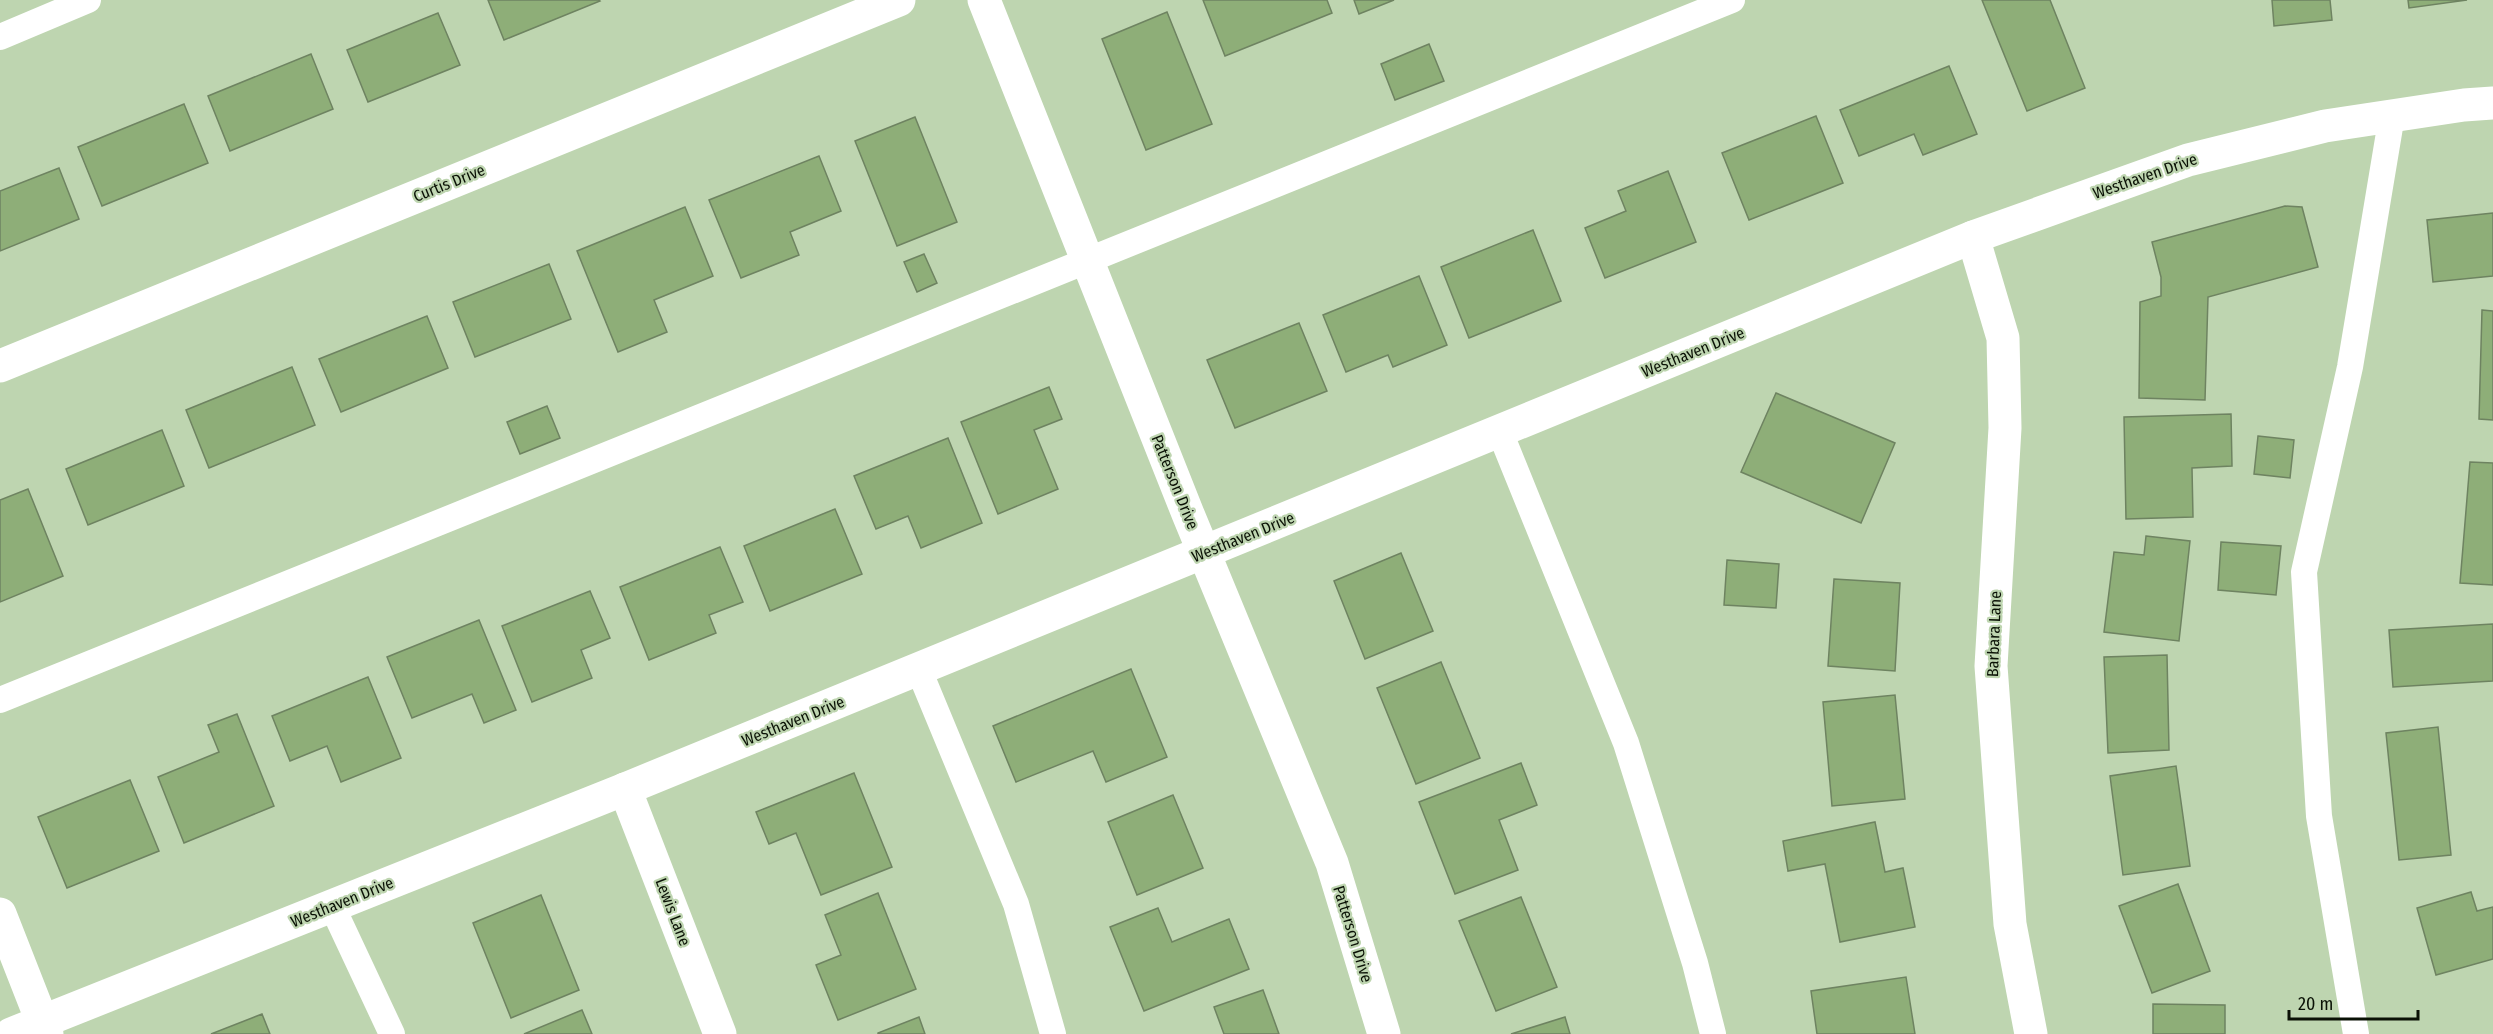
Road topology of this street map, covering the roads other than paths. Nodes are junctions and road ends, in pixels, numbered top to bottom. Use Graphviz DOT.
graph roads {
  1 [pos="88,0"];
  2 [pos="899,0"];
  3 [pos="984,0"];
  4 [pos="1732,0"];
  5 [pos="0,37"];
  6 [pos="2493,103"];
  7 [pos="2392,115"];
  8 [pos="1972,237"];
  9 [pos="1088,261"];
  10 [pos="0,366"];
  11 [pos="1500,432"];
  12 [pos="1204,553"];
  13 [pos="919,670"];
  14 [pos="0,700"];
  15 [pos="625,789"];
  16 [pos="332,906"];
  17 [pos="0,914"];
  18 [pos="44,1028"];
  19 [pos="11,1034"];
  20 [pos="392,1034"];
  21 [pos="720,1034"];
  22 [pos="1053,1034"];
  23 [pos="1384,1034"];
  24 [pos="1713,1034"];
  25 [pos="2031,1034"];
  26 [pos="2356,1034"];
  1 -- 5 [label="lane"];
  2 -- 10 [label="street, Curtis Drive"];
  3 -- 9 [label="street, Patterson Drive"];
  4 -- 9 [label="lane"];
  6 -- 7 [label="street, Westhaven Drive"];
  7 -- 8 [label="street, Westhaven Drive"];
  7 -- 26 [label="lane"];
  8 -- 11 [label="street, Westhaven Drive"];
  8 -- 25 [label="street, Barbara Lane"];
  9 -- 12 [label="street, Patterson Drive"];
  9 -- 14 [label="lane"];
  11 -- 12 [label="street, Westhaven Drive"];
  11 -- 24 [label="lane"];
  12 -- 13 [label="street, Westhaven Drive"];
  12 -- 23 [label="street, Patterson Drive"];
  13 -- 15 [label="street, Westhaven Drive"];
  13 -- 22 [label="lane"];
  15 -- 16 [label="street, Westhaven Drive"];
  15 -- 21 [label="street, Lewis Lane"];
  16 -- 18 [label="street, Westhaven Drive"];
  16 -- 20 [label="lane"];
  17 -- 18 [label="street"];
  18 -- 19 [label="street, Westhaven Drive"];
}
